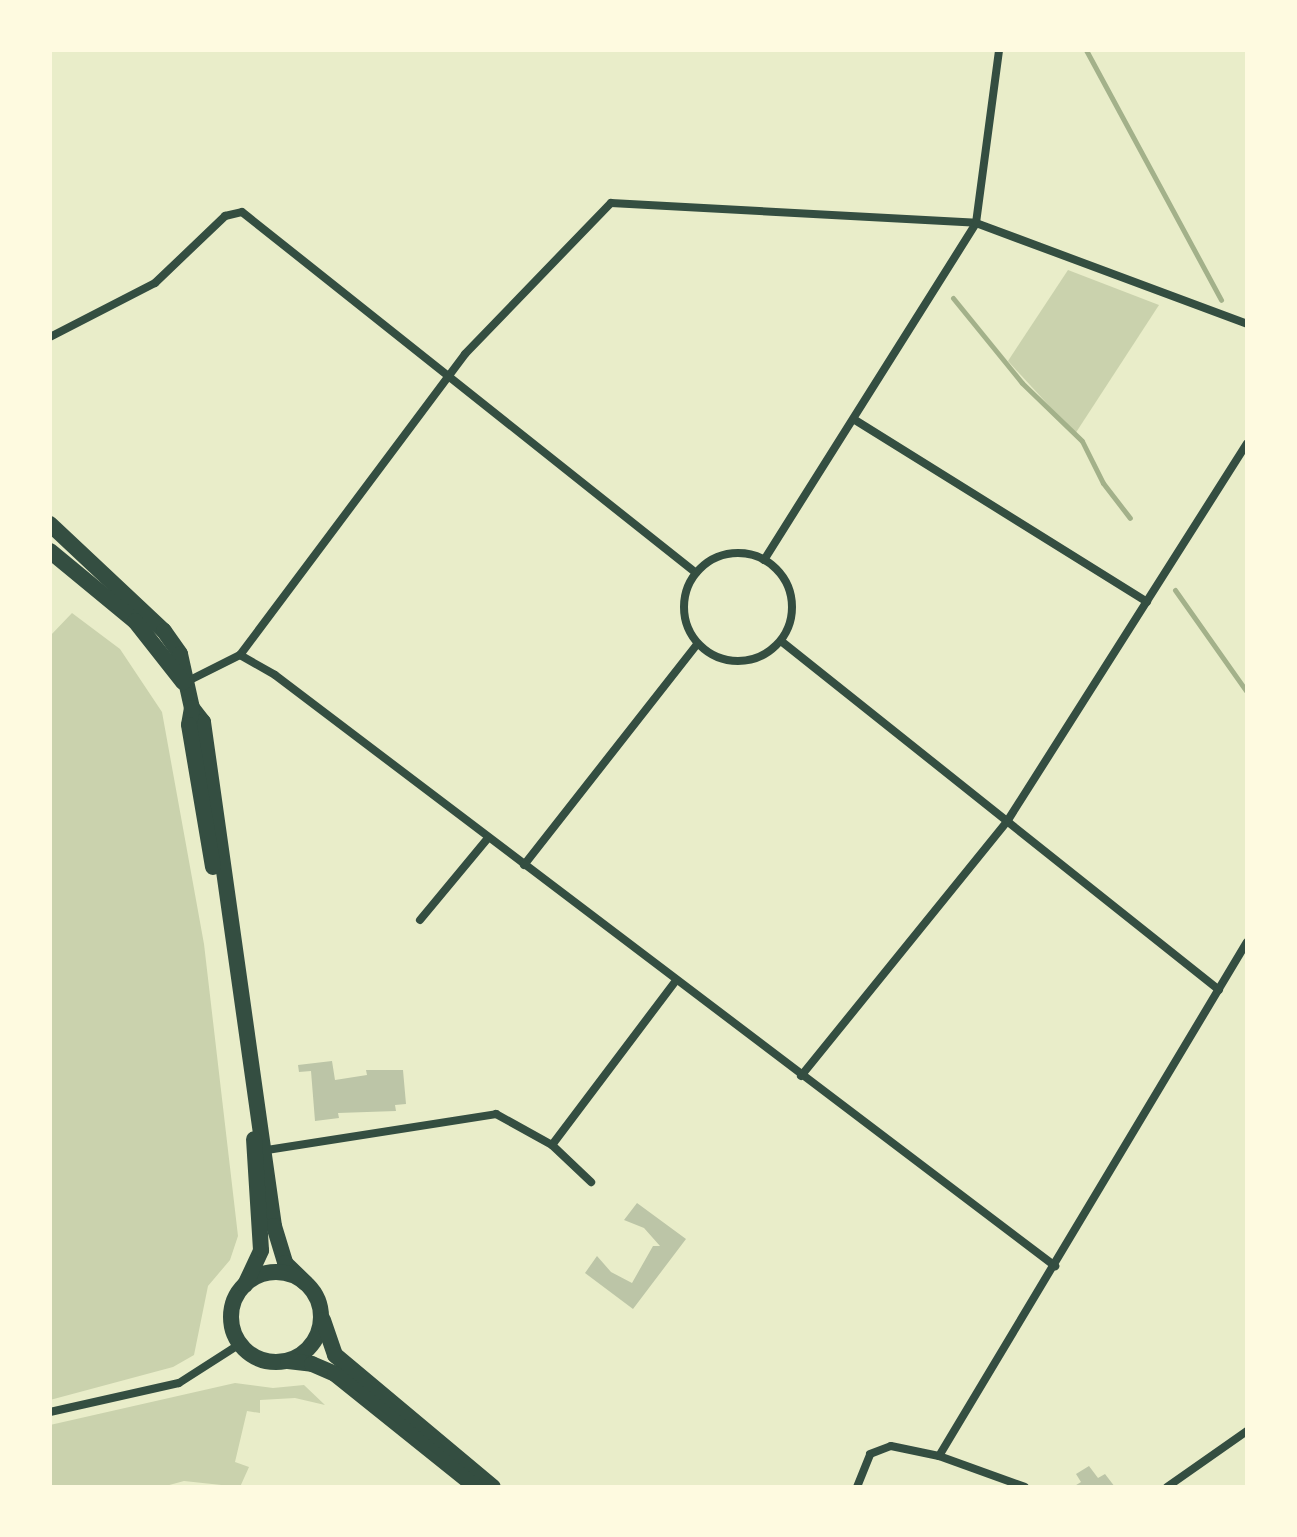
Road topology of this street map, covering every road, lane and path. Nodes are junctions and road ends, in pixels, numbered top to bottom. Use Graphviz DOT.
graph roads {
  1 [pos="999,50"];
  2 [pos="976,223"];
  3 [pos="1247,324"];
  4 [pos="50,337"];
  5 [pos="450,377"];
  6 [pos="855,420"];
  7 [pos="1247,444"];
  8 [pos="50,524"];
  9 [pos="50,551"];
  10 [pos="764,560"];
  11 [pos="696,573"];
  12 [pos="1147,602"];
  13 [pos="781,641"];
  14 [pos="697,644"];
  15 [pos="240,655"];
  16 [pos="184,683"];
  17 [pos="192,708"];
  18 [pos="1008,820"];
  19 [pos="488,838"];
  20 [pos="524,865"];
  21 [pos="420,920"];
  22 [pos="1247,942"];
  23 [pos="675,982"];
  24 [pos="1219,990"];
  25 [pos="801,1076"];
  26 [pos="552,1145"];
  27 [pos="267,1150"];
  28 [pos="591,1182"];
  29 [pos="1055,1266"];
  30 [pos="306,1283"];
  31 [pos="245,1285"];
  32 [pos="322,1315"];
  33 [pos="240,1344"];
  34 [pos="287,1361"];
  35 [pos="50,1412"];
  36 [pos="1247,1431"];
  37 [pos="939,1456"];
  38 [pos="476,1487"];
  39 [pos="493,1487"];
  40 [pos="857,1487"];
  41 [pos="1025,1487"];
  42 [pos="1167,1487"];
  1 -- 2 [label="street"];
  2 -- 3 [label="street"];
  2 -- 5 [label="street"];
  2 -- 6 [label="street"];
  4 -- 5 [label="street"];
  5 -- 11 [label="street"];
  5 -- 15 [label="street"];
  6 -- 10 [label="street"];
  6 -- 12 [label="street"];
  7 -- 12 [label="street"];
  8 -- 16 [label="main road"];
  9 -- 16 [label="main road"];
  10 -- 11 [label="street"];
  10 -- 13 [label="street"];
  11 -- 14 [label="street"];
  12 -- 18 [label="street"];
  13 -- 14 [label="street"];
  13 -- 18 [label="street"];
  14 -- 20 [label="street"];
  15 -- 16 [label="street"];
  15 -- 19 [label="street"];
  16 -- 17 [label="main road"];
  17 -- 27 [label="main road"];
  17 -- 31 [label="main road"];
  18 -- 24 [label="street"];
  18 -- 25 [label="street"];
  19 -- 20 [label="street"];
  19 -- 21 [label="street"];
  20 -- 23 [label="street"];
  22 -- 24 [label="street"];
  23 -- 25 [label="street"];
  23 -- 26 [label="street"];
  24 -- 29 [label="street"];
  25 -- 29 [label="street"];
  26 -- 27 [label="street"];
  26 -- 28 [label="street"];
  27 -- 30 [label="main road"];
  29 -- 37 [label="street"];
  30 -- 31 [label="main road"];
  30 -- 32 [label="main road"];
  31 -- 33 [label="main road"];
  32 -- 34 [label="main road"];
  32 -- 39 [label="main road"];
  33 -- 34 [label="main road"];
  33 -- 35 [label="street"];
  34 -- 38 [label="main road"];
  36 -- 42 [label="street"];
  37 -- 40 [label="street"];
  37 -- 41 [label="street"];
}
